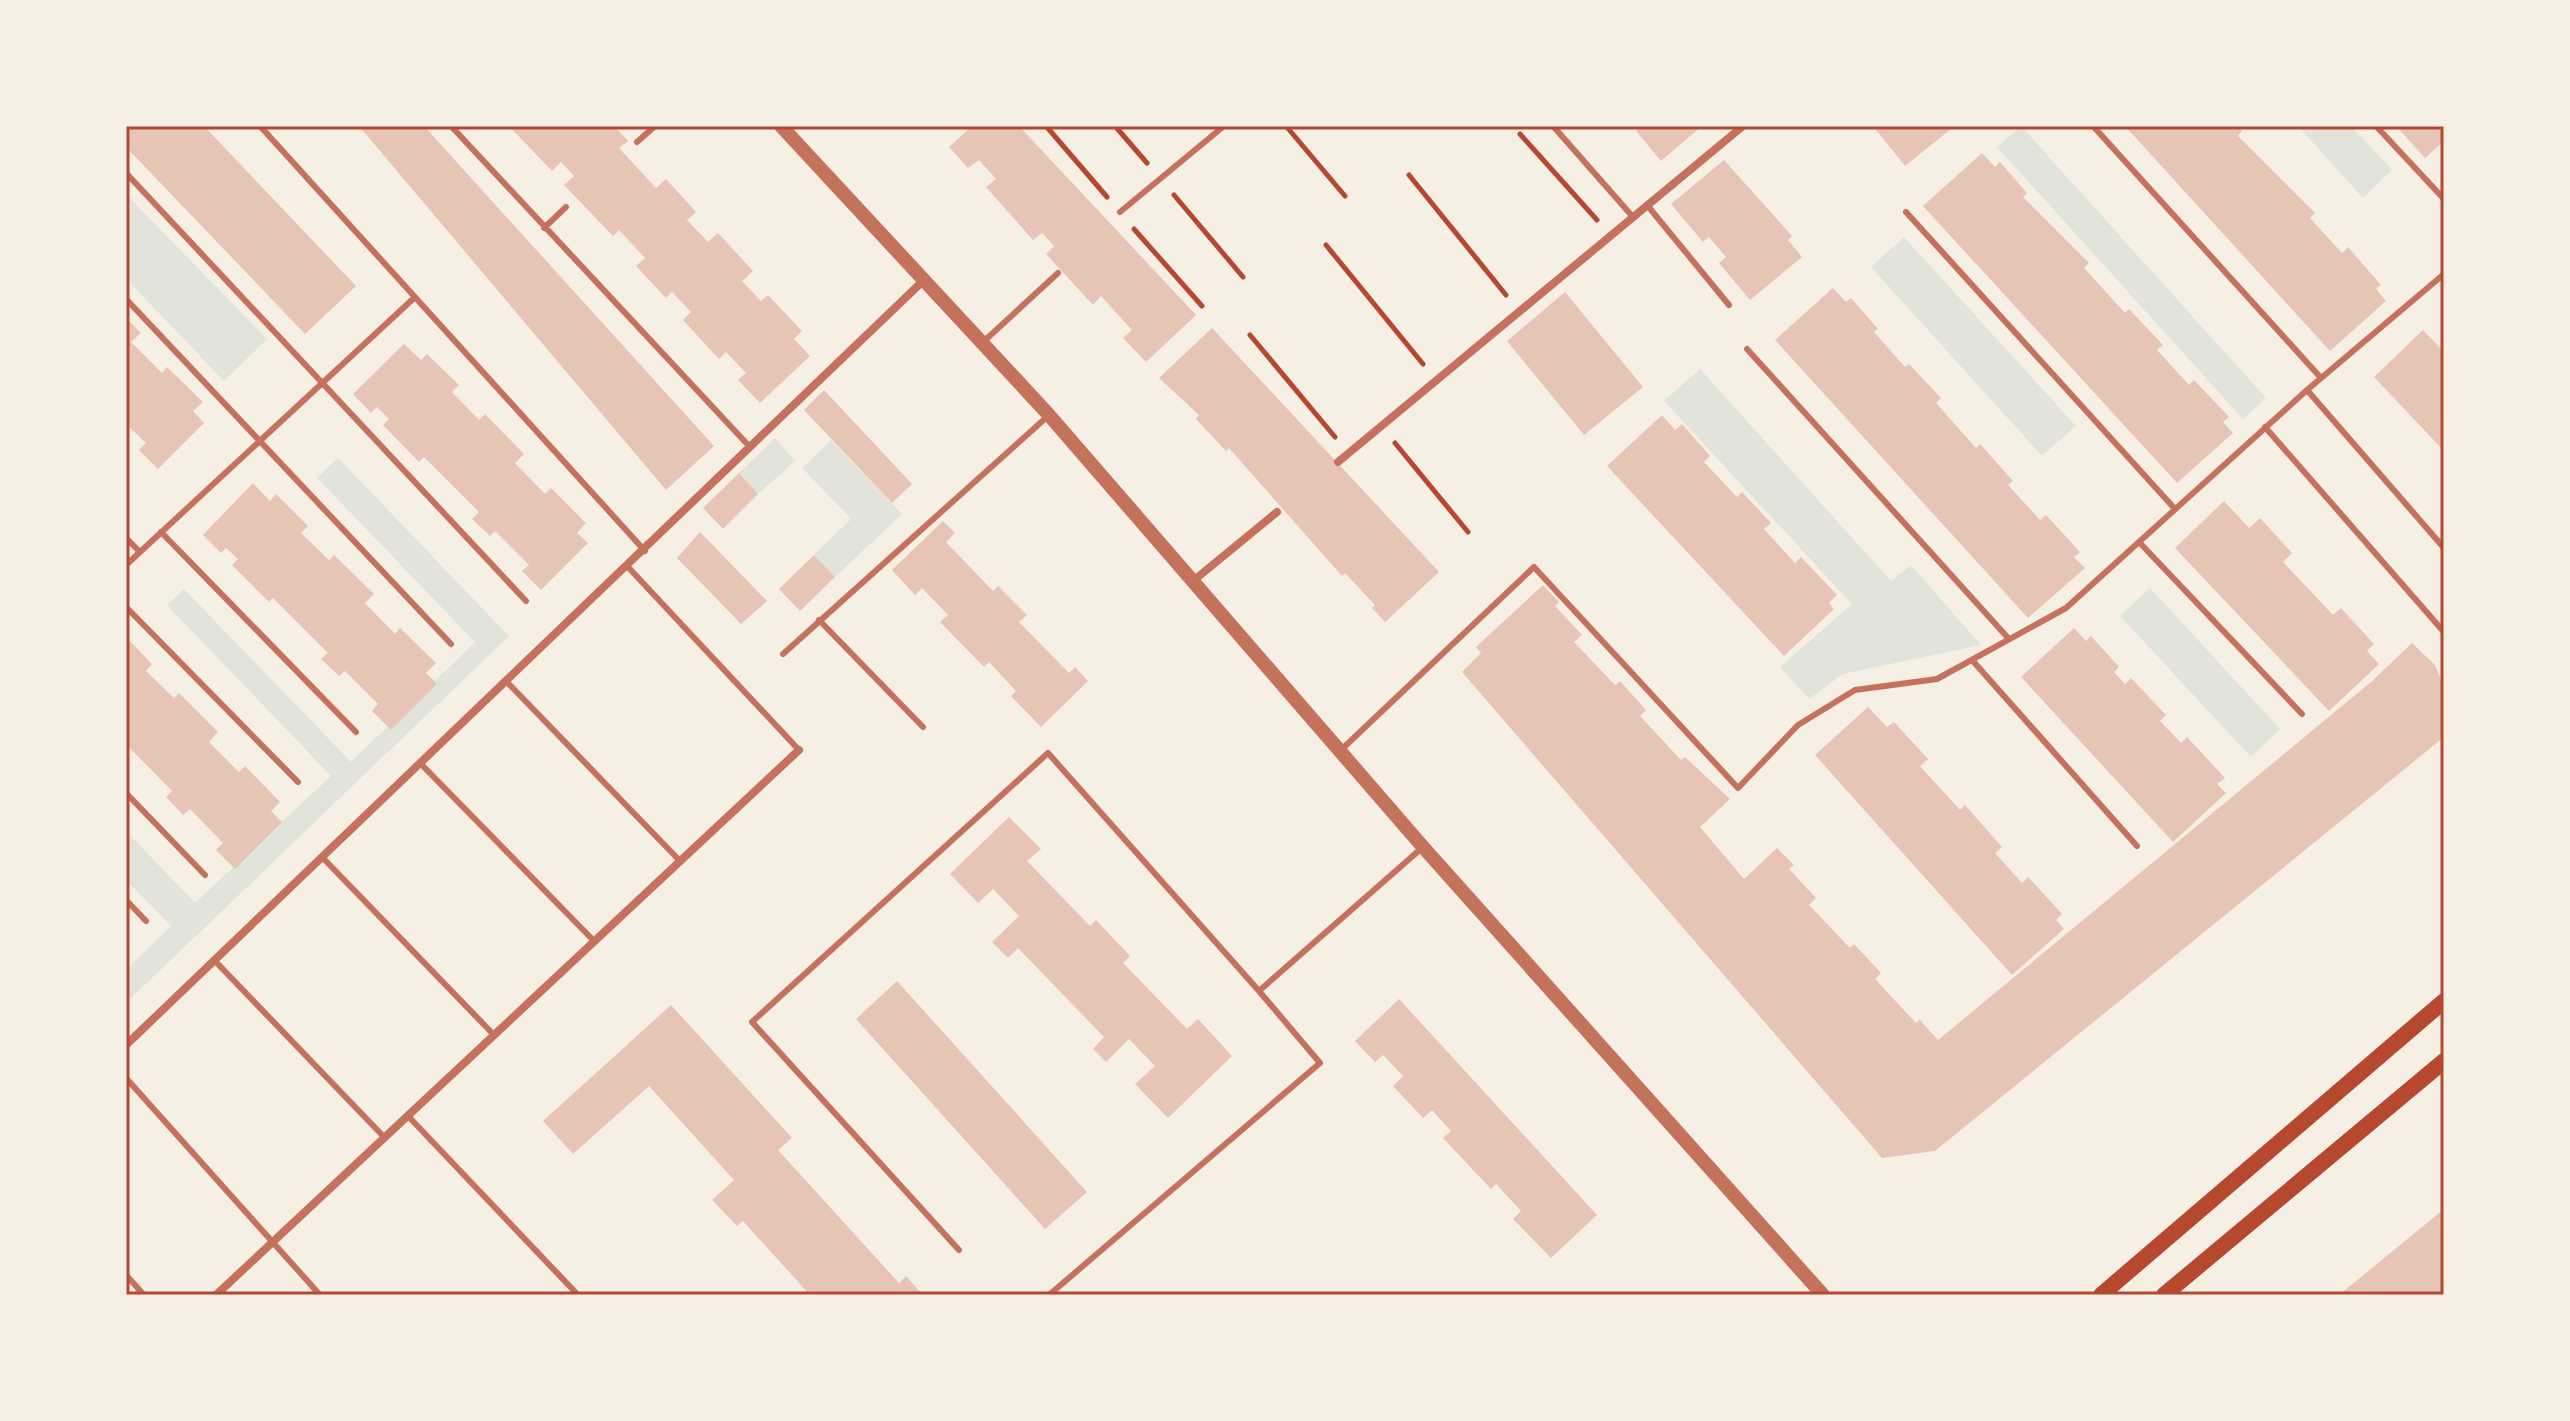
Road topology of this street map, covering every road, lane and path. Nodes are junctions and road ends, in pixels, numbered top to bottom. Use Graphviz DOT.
graph roads {
  1 [pos="260,126"];
  2 [pos="451,126"];
  3 [pos="655,126"];
  4 [pos="781,126"];
  5 [pos="1115,126"];
  6 [pos="1224,126"];
  7 [pos="1286,126"];
  8 [pos="1553,126"];
  9 [pos="1743,126"];
  10 [pos="2093,126"];
  11 [pos="2376,126"];
  12 [pos="1520,134"];
  13 [pos="637,142"];
  14 [pos="126,173"];
  15 [pos="1409,175"];
  16 [pos="1160,179"];
  17 [pos="1345,196"];
  18 [pos="2444,199"];
  19 [pos="1647,205"];
  20 [pos="566,207"];
  21 [pos="1120,212"];
  22 [pos="1906,212"];
  23 [pos="1633,217"];
  24 [pos="544,228"];
  25 [pos="1611,235"];
  26 [pos="1326,245"];
  27 [pos="1058,273"];
  28 [pos="2444,274"];
  29 [pos="1243,277"];
  30 [pos="924,280"];
  31 [pos="414,298"];
  32 [pos="126,299"];
  33 [pos="1729,305"];
  34 [pos="1520,312"];
  35 [pos="1250,335"];
  36 [pos="982,343"];
  37 [pos="1747,349"];
  38 [pos="2321,378"];
  39 [pos="1436,380"];
  40 [pos="322,383"];
  41 [pos="2307,390"];
  42 [pos="1049,415"];
  43 [pos="1381,426"];
  44 [pos="2265,427"];
  45 [pos="260,441"];
  46 [pos="749,446"];
  47 [pos="1349,453"];
  48 [pos="1338,462"];
  49 [pos="2175,509"];
  50 [pos="1277,512"];
  51 [pos="161,532"];
  52 [pos="1468,532"];
  53 [pos="126,538"];
  54 [pos="2139,542"];
  55 [pos="2444,548"];
  56 [pos="645,551"];
  57 [pos="140,552"];
  58 [pos="126,565"];
  59 [pos="628,567"];
  60 [pos="1193,581"];
  61 [pos="526,601"];
  62 [pos="126,607"];
  63 [pos="819,620"];
  64 [pos="2444,632"];
  65 [pos="2009,639"];
  66 [pos="451,644"];
  67 [pos="783,654"];
  68 [pos="1972,660"];
  69 [pos="507,682"];
  70 [pos="2302,714"];
  71 [pos="923,727"];
  72 [pos="356,732"];
  73 [pos="799,750"];
  74 [pos="1341,750"];
  75 [pos="421,764"];
  76 [pos="298,782"];
  77 [pos="126,793"];
  78 [pos="2137,846"];
  79 [pos="1423,847"];
  80 [pos="323,858"];
  81 [pos="680,861"];
  82 [pos="205,875"];
  83 [pos="126,900"];
  84 [pos="146,921"];
  85 [pos="594,941"];
  86 [pos="215,961"];
  87 [pos="1259,991"];
  88 [pos="2444,1001"];
  89 [pos="494,1035"];
  90 [pos="126,1045"];
  91 [pos="2444,1061"];
  92 [pos="126,1078"];
  93 [pos="408,1116"];
  94 [pos="384,1137"];
  95 [pos="272,1242"];
  96 [pos="959,1250"];
  97 [pos="126,1275"];
  98 [pos="144,1295"];
  99 [pos="216,1295"];
  100 [pos="320,1295"];
  101 [pos="578,1295"];
  102 [pos="1049,1295"];
  103 [pos="1823,1295"];
  104 [pos="2101,1295"];
  105 [pos="2164,1295"];
  1 -- 31 [label="lane"];
  2 -- 24 [label="lane"];
  3 -- 13 [label="lane"];
  4 -- 30 [label="street"];
  5 -- 16 [label="path"];
  6 -- 16 [label="lane"];
  7 -- 17 [label="path"];
  8 -- 23 [label="lane"];
  9 -- 19 [label="street"];
  10 -- 38 [label="lane"];
  11 -- 18 [label="lane"];
  12 -- 25 [label="path"];
  14 -- 40 [label="lane"];
  15 -- 34 [label="path"];
  16 -- 21 [label="lane"];
  16 -- 29 [label="path"];
  19 -- 23 [label="street"];
  19 -- 33 [label="lane"];
  20 -- 24 [label="lane"];
  22 -- 49 [label="lane"];
  23 -- 25 [label="street"];
  24 -- 46 [label="lane"];
  25 -- 34 [label="street"];
  26 -- 39 [label="path"];
  27 -- 36 [label="lane"];
  28 -- 38 [label="lane"];
  30 -- 36 [label="street"];
  30 -- 46 [label="street"];
  31 -- 40 [label="lane"];
  31 -- 56 [label="lane"];
  32 -- 45 [label="lane"];
  34 -- 39 [label="street"];
  35 -- 47 [label="path"];
  36 -- 42 [label="street"];
  37 -- 65 [label="lane"];
  38 -- 41 [label="lane"];
  39 -- 43 [label="street"];
  40 -- 45 [label="lane"];
  40 -- 61 [label="lane"];
  41 -- 44 [label="lane"];
  41 -- 55 [label="lane"];
  42 -- 60 [label="street"];
  42 -- 63 [label="lane"];
  43 -- 47 [label="street"];
  43 -- 52 [label="path"];
  44 -- 49 [label="lane"];
  44 -- 64 [label="lane"];
  45 -- 51 [label="lane"];
  45 -- 66 [label="lane"];
  46 -- 56 [label="street"];
  47 -- 48 [label="street"];
  49 -- 54 [label="lane"];
  50 -- 60 [label="street"];
  51 -- 57 [label="lane"];
  51 -- 72 [label="lane"];
  53 -- 57 [label="lane"];
  54 -- 65 [label="lane"];
  54 -- 70 [label="lane"];
  56 -- 59 [label="street"];
  57 -- 58 [label="lane"];
  59 -- 69 [label="street"];
  59 -- 73 [label="lane"];
  60 -- 74 [label="street"];
  62 -- 76 [label="lane"];
  63 -- 67 [label="lane"];
  63 -- 71 [label="lane"];
  65 -- 68 [label="lane"];
  68 -- 74 [label="lane"];
  68 -- 78 [label="lane"];
  69 -- 75 [label="street"];
  69 -- 81 [label="lane"];
  73 -- 81 [label="street"];
  74 -- 79 [label="street"];
  75 -- 80 [label="street"];
  75 -- 85 [label="lane"];
  77 -- 82 [label="lane"];
  79 -- 87 [label="lane"];
  79 -- 103 [label="street"];
  80 -- 86 [label="street"];
  80 -- 89 [label="lane"];
  81 -- 85 [label="street"];
  83 -- 84 [label="lane"];
  85 -- 89 [label="street"];
  86 -- 90 [label="street"];
  86 -- 94 [label="lane"];
  87 -- 96 [label="lane"];
  87 -- 102 [label="lane"];
  88 -- 104 [label="main road"];
  89 -- 93 [label="street"];
  91 -- 105 [label="main road"];
  92 -- 95 [label="lane"];
  93 -- 94 [label="street"];
  93 -- 101 [label="lane"];
  94 -- 95 [label="street"];
  95 -- 99 [label="street"];
  95 -- 100 [label="lane"];
  97 -- 98 [label="lane"];
}
